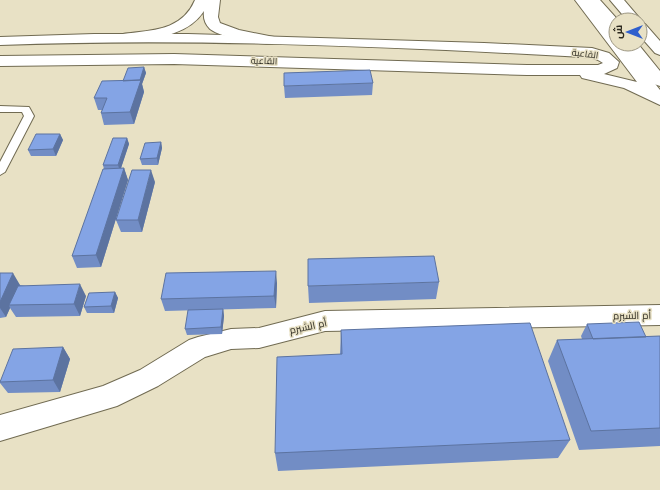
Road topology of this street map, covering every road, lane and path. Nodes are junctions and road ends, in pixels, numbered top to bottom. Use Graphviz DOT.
graph roads {
  1 [pos="202,0"];
  2 [pos="213,0"];
  3 [pos="582,0"];
  4 [pos="593,0"];
  5 [pos="617,0"];
  6 [pos="627,12"];
  7 [pos="598,32"];
  8 [pos="648,36"];
  9 [pos="123,38"];
  10 [pos="269,40"];
  11 [pos="0,41"];
  12 [pos="494,49"];
  13 [pos="660,50"];
  14 [pos="636,52"];
  15 [pos="0,61"];
  16 [pos="527,70"];
  17 [pos="660,81"];
  18 [pos="660,100"];
  19 [pos="0,109"];
  20 [pos="0,172"];
  21 [pos="660,315"];
  22 [pos="0,428"];
  1 -- 9 [label="street"];
  2 -- 10 [label="street"];
  3 -- 7 [label="street"];
  4 -- 7 [label="street"];
  5 -- 6 [label="street"];
  7 -- 12 [label="street, القاعية"];
  7 -- 18 [label="street"];
  8 -- 13 [label="street"];
  9 -- 10 [label="street, القاعية"];
  9 -- 11 [label="street, القاعية"];
  10 -- 12 [label="street, القاعية"];
  12 -- 16 [label="street, القاعية"];
  14 -- 17 [label="street"];
  15 -- 16 [label="street, القاعية"];
  16 -- 18 [label="street, القاعية"];
  19 -- 20 [label="lane"];
  21 -- 22 [label="street, أم الشبرم"];
}
